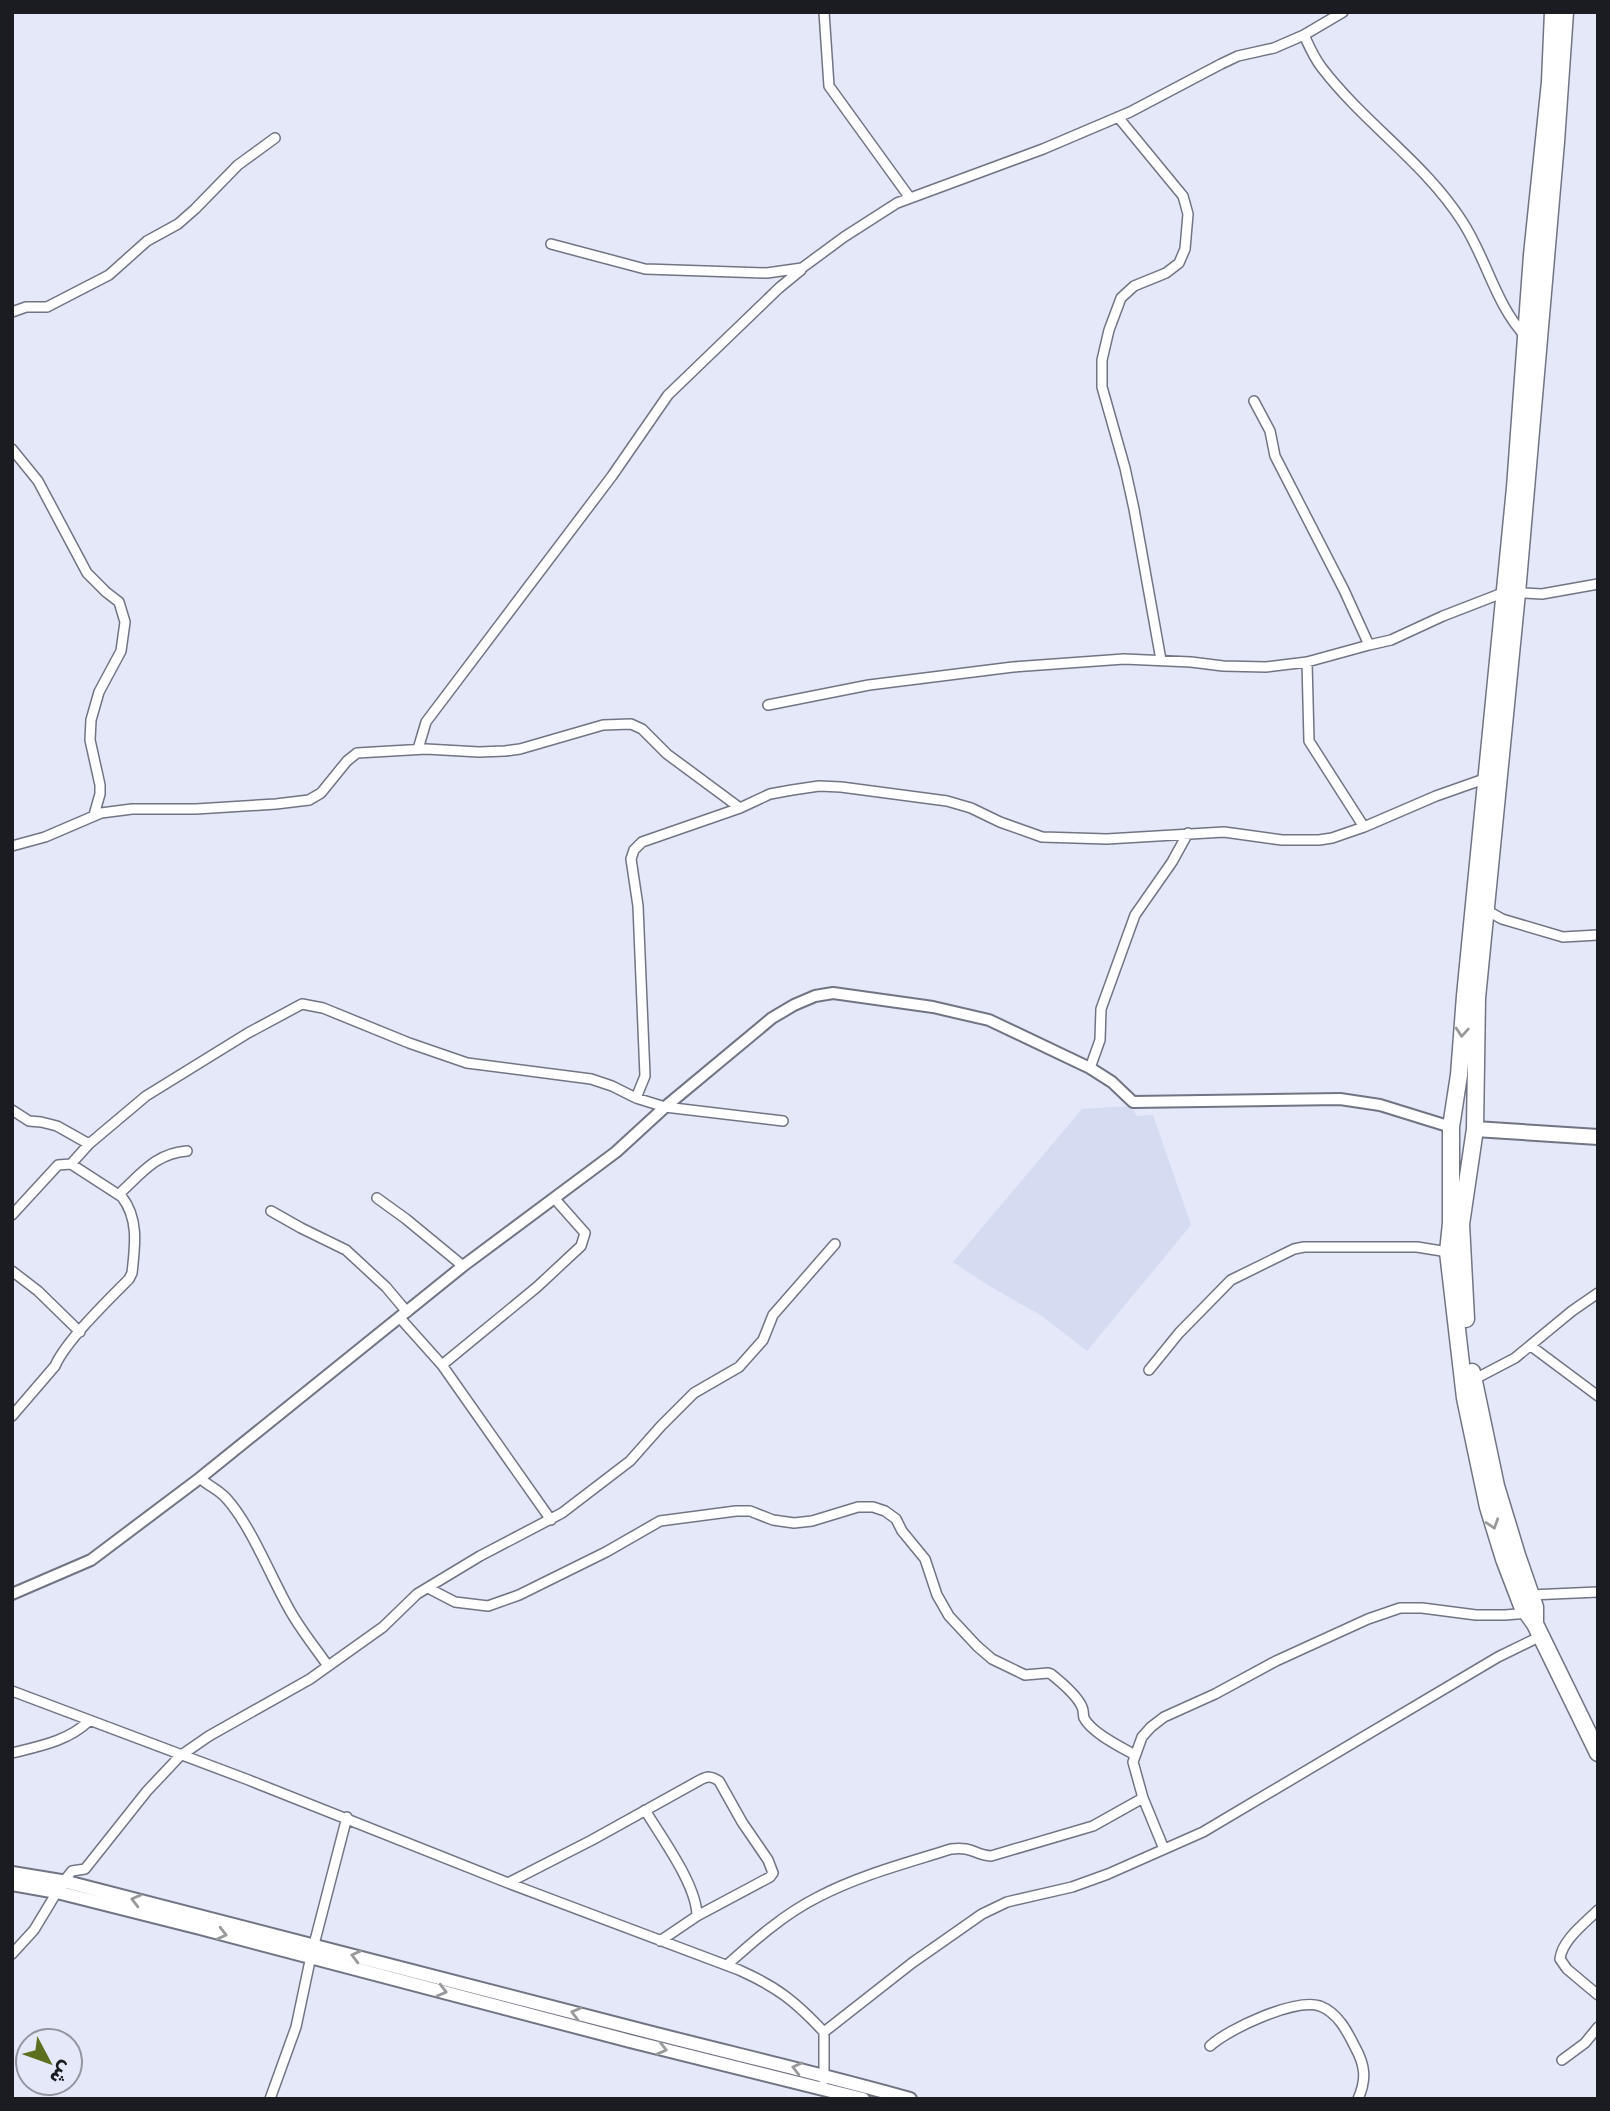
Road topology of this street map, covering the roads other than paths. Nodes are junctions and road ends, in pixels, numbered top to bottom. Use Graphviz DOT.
graph roads {
  1 [pos="824,12"];
  2 [pos="1343,12"];
  3 [pos="1559,20"];
  4 [pos="1304,35"];
  5 [pos="1118,117"];
  6 [pos="275,138"];
  7 [pos="910,198"];
  8 [pos="551,244"];
  9 [pos="802,268"];
  10 [pos="12,312"];
  11 [pos="1533,338"];
  12 [pos="1254,401"];
  13 [pos="12,449"];
  14 [pos="1598,584"];
  15 [pos="1511,592"];
  16 [pos="1369,645"];
  17 [pos="1161,660"];
  18 [pos="1307,662"];
  19 [pos="768,705"];
  20 [pos="418,749"];
  21 [pos="1487,778"];
  22 [pos="740,808"];
  23 [pos="94,815"];
  24 [pos="1364,827"];
  25 [pos="1188,833"];
  26 [pos="12,846"];
  27 [pos="1479,909"];
  28 [pos="1598,935"];
  29 [pos="1471,997"];
  30 [pos="1090,1068"];
  31 [pos="1456,1096"];
  32 [pos="636,1098"];
  33 [pos="1475,1099"];
  34 [pos="665,1107"];
  35 [pos="15,1115"];
  36 [pos="783,1121"];
  37 [pos="1451,1127"];
  38 [pos="1475,1129"];
  39 [pos="1598,1137"];
  40 [pos="89,1144"];
  41 [pos="187,1151"];
  42 [pos="1451,1151"];
  43 [pos="1471,1153"];
  44 [pos="71,1164"];
  45 [pos="119,1194"];
  46 [pos="377,1198"];
  47 [pos="554,1198"];
  48 [pos="271,1211"];
  49 [pos="12,1216"];
  50 [pos="1456,1223"];
  51 [pos="835,1244"];
  52 [pos="1447,1252"];
  53 [pos="463,1266"];
  54 [pos="12,1271"];
  55 [pos="1598,1293"];
  56 [pos="403,1315"];
  57 [pos="80,1332"];
  58 [pos="1531,1346"];
  59 [pos="442,1365"];
  60 [pos="1149,1370"];
  61 [pos="1473,1380"];
  62 [pos="1597,1394"];
  63 [pos="12,1416"];
  64 [pos="200,1478"];
  65 [pos="551,1520"];
  66 [pos="428,1588"];
  67 [pos="1598,1592"];
  68 [pos="12,1594"];
  69 [pos="1525,1595"];
  70 [pos="1535,1621"];
  71 [pos="328,1666"];
  72 [pos="12,1691"];
  73 [pos="89,1721"];
  74 [pos="12,1753"];
  75 [pos="1598,1753"];
  76 [pos="1135,1755"];
  77 [pos="180,1756"];
  78 [pos="1143,1798"];
  79 [pos="645,1810"];
  80 [pos="346,1817"];
  81 [pos="1164,1849"];
  82 [pos="12,1873"];
  83 [pos="508,1883"];
  84 [pos="12,1884"];
  85 [pos="60,1887"];
  86 [pos="1598,1910"];
  87 [pos="696,1916"];
  88 [pos="660,1941"];
  89 [pos="312,1951"];
  90 [pos="12,1954"];
  91 [pos="727,1965"];
  92 [pos="1598,1995"];
  93 [pos="1598,2026"];
  94 [pos="824,2032"];
  95 [pos="1210,2046"];
  96 [pos="730,2058"];
  97 [pos="1562,2060"];
  98 [pos="825,2075"];
  99 [pos="824,2089"];
  100 [pos="873,2094"];
  101 [pos="270,2099"];
  102 [pos="863,2099"];
  103 [pos="910,2099"];
  104 [pos="1358,2099"];
  1 -- 7 [label="street"];
  2 -- 4 [label="street"];
  3 -- 11 [label="highway"];
  4 -- 5 [label="street"];
  4 -- 11 [label="street"];
  5 -- 7 [label="street"];
  5 -- 17 [label="street"];
  6 -- 10 [label="street"];
  7 -- 9 [label="street"];
  8 -- 9 [label="street"];
  9 -- 20 [label="street"];
  11 -- 15 [label="highway"];
  12 -- 16 [label="street"];
  13 -- 23 [label="street"];
  14 -- 15 [label="street"];
  15 -- 16 [label="street"];
  15 -- 21 [label="highway"];
  15 -- 27 [label="highway"];
  16 -- 18 [label="street"];
  17 -- 18 [label="street"];
  17 -- 19 [label="street"];
  18 -- 24 [label="street"];
  20 -- 22 [label="street"];
  20 -- 23 [label="street"];
  21 -- 24 [label="street"];
  21 -- 27 [label="highway"];
  22 -- 25 [label="street"];
  22 -- 32 [label="street"];
  23 -- 26 [label="street"];
  24 -- 25 [label="street"];
  25 -- 30 [label="street"];
  27 -- 28 [label="street"];
  27 -- 29 [label="highway"];
  29 -- 31 [label="highway, one-way"];
  29 -- 33 [label="highway"];
  30 -- 34 [label="street"];
  30 -- 37 [label="street"];
  31 -- 33 [label="highway"];
  31 -- 37 [label="highway"];
  32 -- 34 [label="street"];
  32 -- 40 [label="street"];
  33 -- 38 [label="highway"];
  34 -- 36 [label="street"];
  34 -- 47 [label="street"];
  35 -- 40 [label="street"];
  37 -- 42 [label="highway"];
  38 -- 39 [label="main road"];
  38 -- 43 [label="highway"];
  40 -- 44 [label="street"];
  41 -- 45 [label="street"];
  42 -- 43 [label="highway"];
  42 -- 50 [label="highway"];
  43 -- 50 [label="highway"];
  44 -- 45 [label="street"];
  44 -- 49 [label="street"];
  45 -- 57 [label="street"];
  46 -- 53 [label="street"];
  47 -- 53 [label="street"];
  47 -- 59 [label="street"];
  48 -- 56 [label="street"];
  50 -- 52 [label="highway"];
  50 -- 61 [label="highway"];
  51 -- 65 [label="street"];
  52 -- 60 [label="street"];
  52 -- 69 [label="highway, one-way"];
  53 -- 56 [label="street"];
  54 -- 57 [label="street"];
  55 -- 58 [label="street"];
  56 -- 59 [label="street"];
  56 -- 64 [label="street"];
  57 -- 63 [label="street"];
  58 -- 61 [label="street"];
  58 -- 62 [label="street"];
  59 -- 65 [label="street"];
  61 -- 69 [label="highway"];
  64 -- 68 [label="street"];
  64 -- 71 [label="street"];
  65 -- 66 [label="street"];
  66 -- 71 [label="street"];
  66 -- 76 [label="street"];
  67 -- 69 [label="street"];
  69 -- 70 [label="highway"];
  70 -- 75 [label="highway"];
  70 -- 76 [label="street"];
  70 -- 81 [label="street"];
  71 -- 77 [label="street"];
  72 -- 73 [label="street"];
  73 -- 74 [label="street"];
  73 -- 77 [label="street"];
  76 -- 78 [label="street"];
  77 -- 80 [label="street"];
  77 -- 85 [label="street"];
  78 -- 81 [label="street"];
  78 -- 91 [label="street"];
  79 -- 83 [label="street"];
  79 -- 87 [label="street"];
  79 -- 87 [label="street"];
  80 -- 83 [label="street"];
  80 -- 89 [label="street"];
  81 -- 94 [label="street"];
  82 -- 85 [label="main road"];
  83 -- 88 [label="street"];
  84 -- 85 [label="main road"];
  85 -- 89 [label="main road"];
  85 -- 90 [label="street"];
  86 -- 92 [label="street"];
  87 -- 88 [label="street"];
  88 -- 91 [label="street"];
  89 -- 96 [label="main road"];
  89 -- 101 [label="street"];
  91 -- 94 [label="street"];
  93 -- 97 [label="street"];
  94 -- 98 [label="street"];
  95 -- 104 [label="street"];
  98 -- 96 [label="main road, one-way"];
  96 -- 99 [label="main road"];
  98 -- 99 [label="street"];
  98 -- 100 [label="main road"];
  99 -- 102 [label="main road"];
  100 -- 103 [label="main road"];
}
